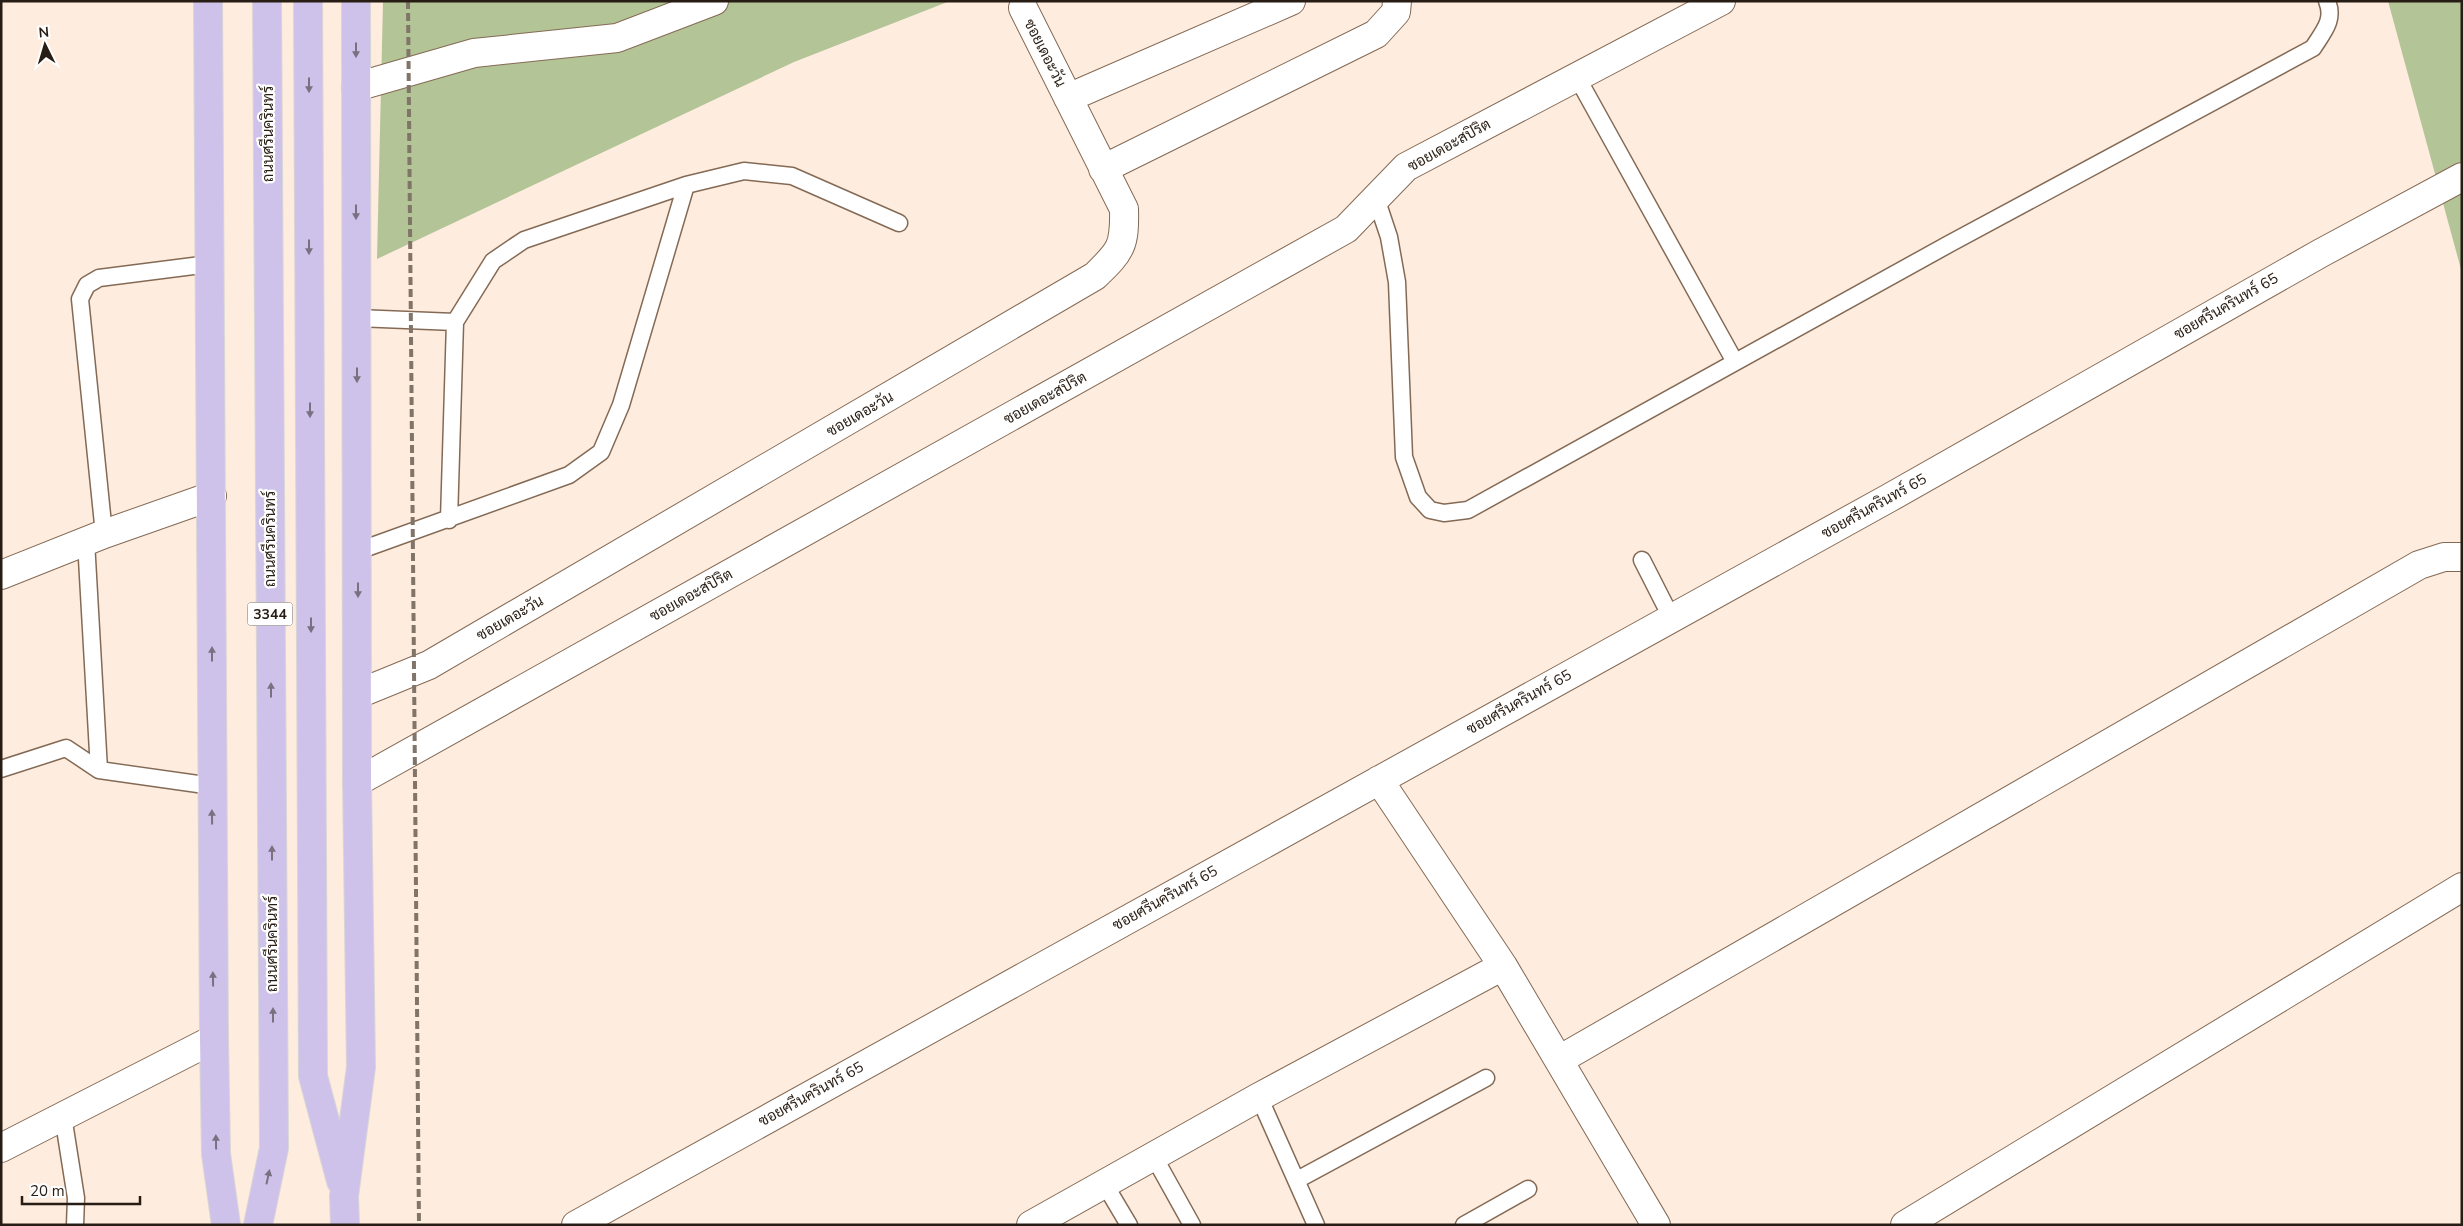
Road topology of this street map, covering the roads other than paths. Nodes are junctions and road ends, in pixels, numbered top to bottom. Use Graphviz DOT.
graph roads {
  1 [pos="208,1"];
  2 [pos="267,1"];
  3 [pos="308,1"];
  4 [pos="356,1"];
  5 [pos="714,1"];
  6 [pos="1291,1"];
  7 [pos="1397,1"];
  8 [pos="1721,1"];
  9 [pos="2326,1"];
  10 [pos="1023,8"];
  11 [pos="1577,77"];
  12 [pos="356,87"];
  13 [pos="1068,98"];
  14 [pos="1103,169"];
  15 [pos="2462,177"];
  16 [pos="686,185"];
  17 [pos="1376,198"];
  18 [pos="899,223"];
  19 [pos="209,264"];
  20 [pos="357,318"];
  21 [pos="455,322"];
  22 [pos="1735,362"];
  23 [pos="212,496"];
  24 [pos="448,520"];
  25 [pos="95,537"];
  26 [pos="358,551"];
  27 [pos="2462,557"];
  28 [pos="1642,560"];
  29 [pos="1,575"];
  30 [pos="1671,617"];
  31 [pos="358,694"];
  32 [pos="1,769"];
  33 [pos="99,770"];
  34 [pos="1379,780"];
  35 [pos="357,782"];
  36 [pos="212,786"];
  37 [pos="2462,887"];
  38 [pos="1503,966"];
  39 [pos="214,1040"];
  40 [pos="1559,1060"];
  41 [pos="1486,1078"];
  42 [pos="1259,1097"];
  43 [pos="63,1116"];
  44 [pos="1,1148"];
  45 [pos="1153,1155"];
  46 [pos="1297,1180"];
  47 [pos="1104,1183"];
  48 [pos="1528,1189"];
  49 [pos="344,1196"];
  50 [pos="75,1225"];
  51 [pos="226,1225"];
  52 [pos="258,1225"];
  53 [pos="345,1225"];
  54 [pos="576,1225"];
  55 [pos="1030,1225"];
  56 [pos="1130,1225"];
  57 [pos="1192,1225"];
  58 [pos="1316,1225"];
  59 [pos="1464,1225"];
  60 [pos="1656,1225"];
  61 [pos="1905,1225"];
  1 -- 19 [label="main road"];
  52 -- 2 [label="main road, ถนนศรีนครินทร์ / 3344, one-way"];
  3 -- 49 [label="main road, 3344, one-way"];
  4 -- 12 [label="main road, 3344, one-way"];
  5 -- 12 [label="street"];
  6 -- 13 [label="street"];
  7 -- 14 [label="street"];
  8 -- 11 [label="street, ซอยเดอะสปิริต"];
  9 -- 22 [label="lane"];
  10 -- 13 [label="street, ซอยเดอะวัน"];
  11 -- 17 [label="street, ซอยเดอะสปิริต"];
  11 -- 22 [label="lane"];
  12 -- 20 [label="main road, 3344, one-way"];
  13 -- 14 [label="street, ซอยเดอะวัน"];
  14 -- 31 [label="street, ซอยเดอะวัน"];
  15 -- 30 [label="street, ซอยศรีนครินทร์ 65"];
  16 -- 18 [label="lane"];
  16 -- 21 [label="lane"];
  16 -- 24 [label="lane"];
  17 -- 22 [label="lane"];
  17 -- 35 [label="street, ซอยเดอะสปิริต"];
  19 -- 23 [label="main road"];
  19 -- 25 [label="lane"];
  20 -- 21 [label="lane"];
  20 -- 26 [label="main road, 3344, one-way"];
  21 -- 24 [label="lane"];
  23 -- 25 [label="street"];
  36 -- 23 [label="main road, one-way"];
  24 -- 26 [label="lane"];
  25 -- 29 [label="street"];
  25 -- 33 [label="lane"];
  26 -- 31 [label="main road, 3344, one-way"];
  27 -- 40 [label="street"];
  28 -- 30 [label="lane"];
  30 -- 34 [label="street, ซอยศรีนครินทร์ 65"];
  31 -- 35 [label="main road, 3344"];
  32 -- 33 [label="lane"];
  33 -- 36 [label="lane"];
  34 -- 38 [label="street"];
  34 -- 54 [label="street, ซอยศรีนครินทร์ 65"];
  35 -- 49 [label="main road, 3344"];
  39 -- 36 [label="main road, one-way"];
  37 -- 61 [label="street"];
  38 -- 40 [label="street"];
  38 -- 42 [label="street"];
  39 -- 43 [label="street"];
  51 -- 39 [label="main road, one-way"];
  40 -- 60 [label="street"];
  41 -- 46 [label="lane"];
  42 -- 45 [label="street"];
  42 -- 46 [label="lane"];
  43 -- 44 [label="street"];
  43 -- 50 [label="lane"];
  45 -- 47 [label="street"];
  45 -- 57 [label="lane"];
  46 -- 58 [label="lane"];
  47 -- 55 [label="street"];
  47 -- 56 [label="lane"];
  48 -- 59 [label="lane"];
  49 -- 53 [label="main road, 3344"];
}
